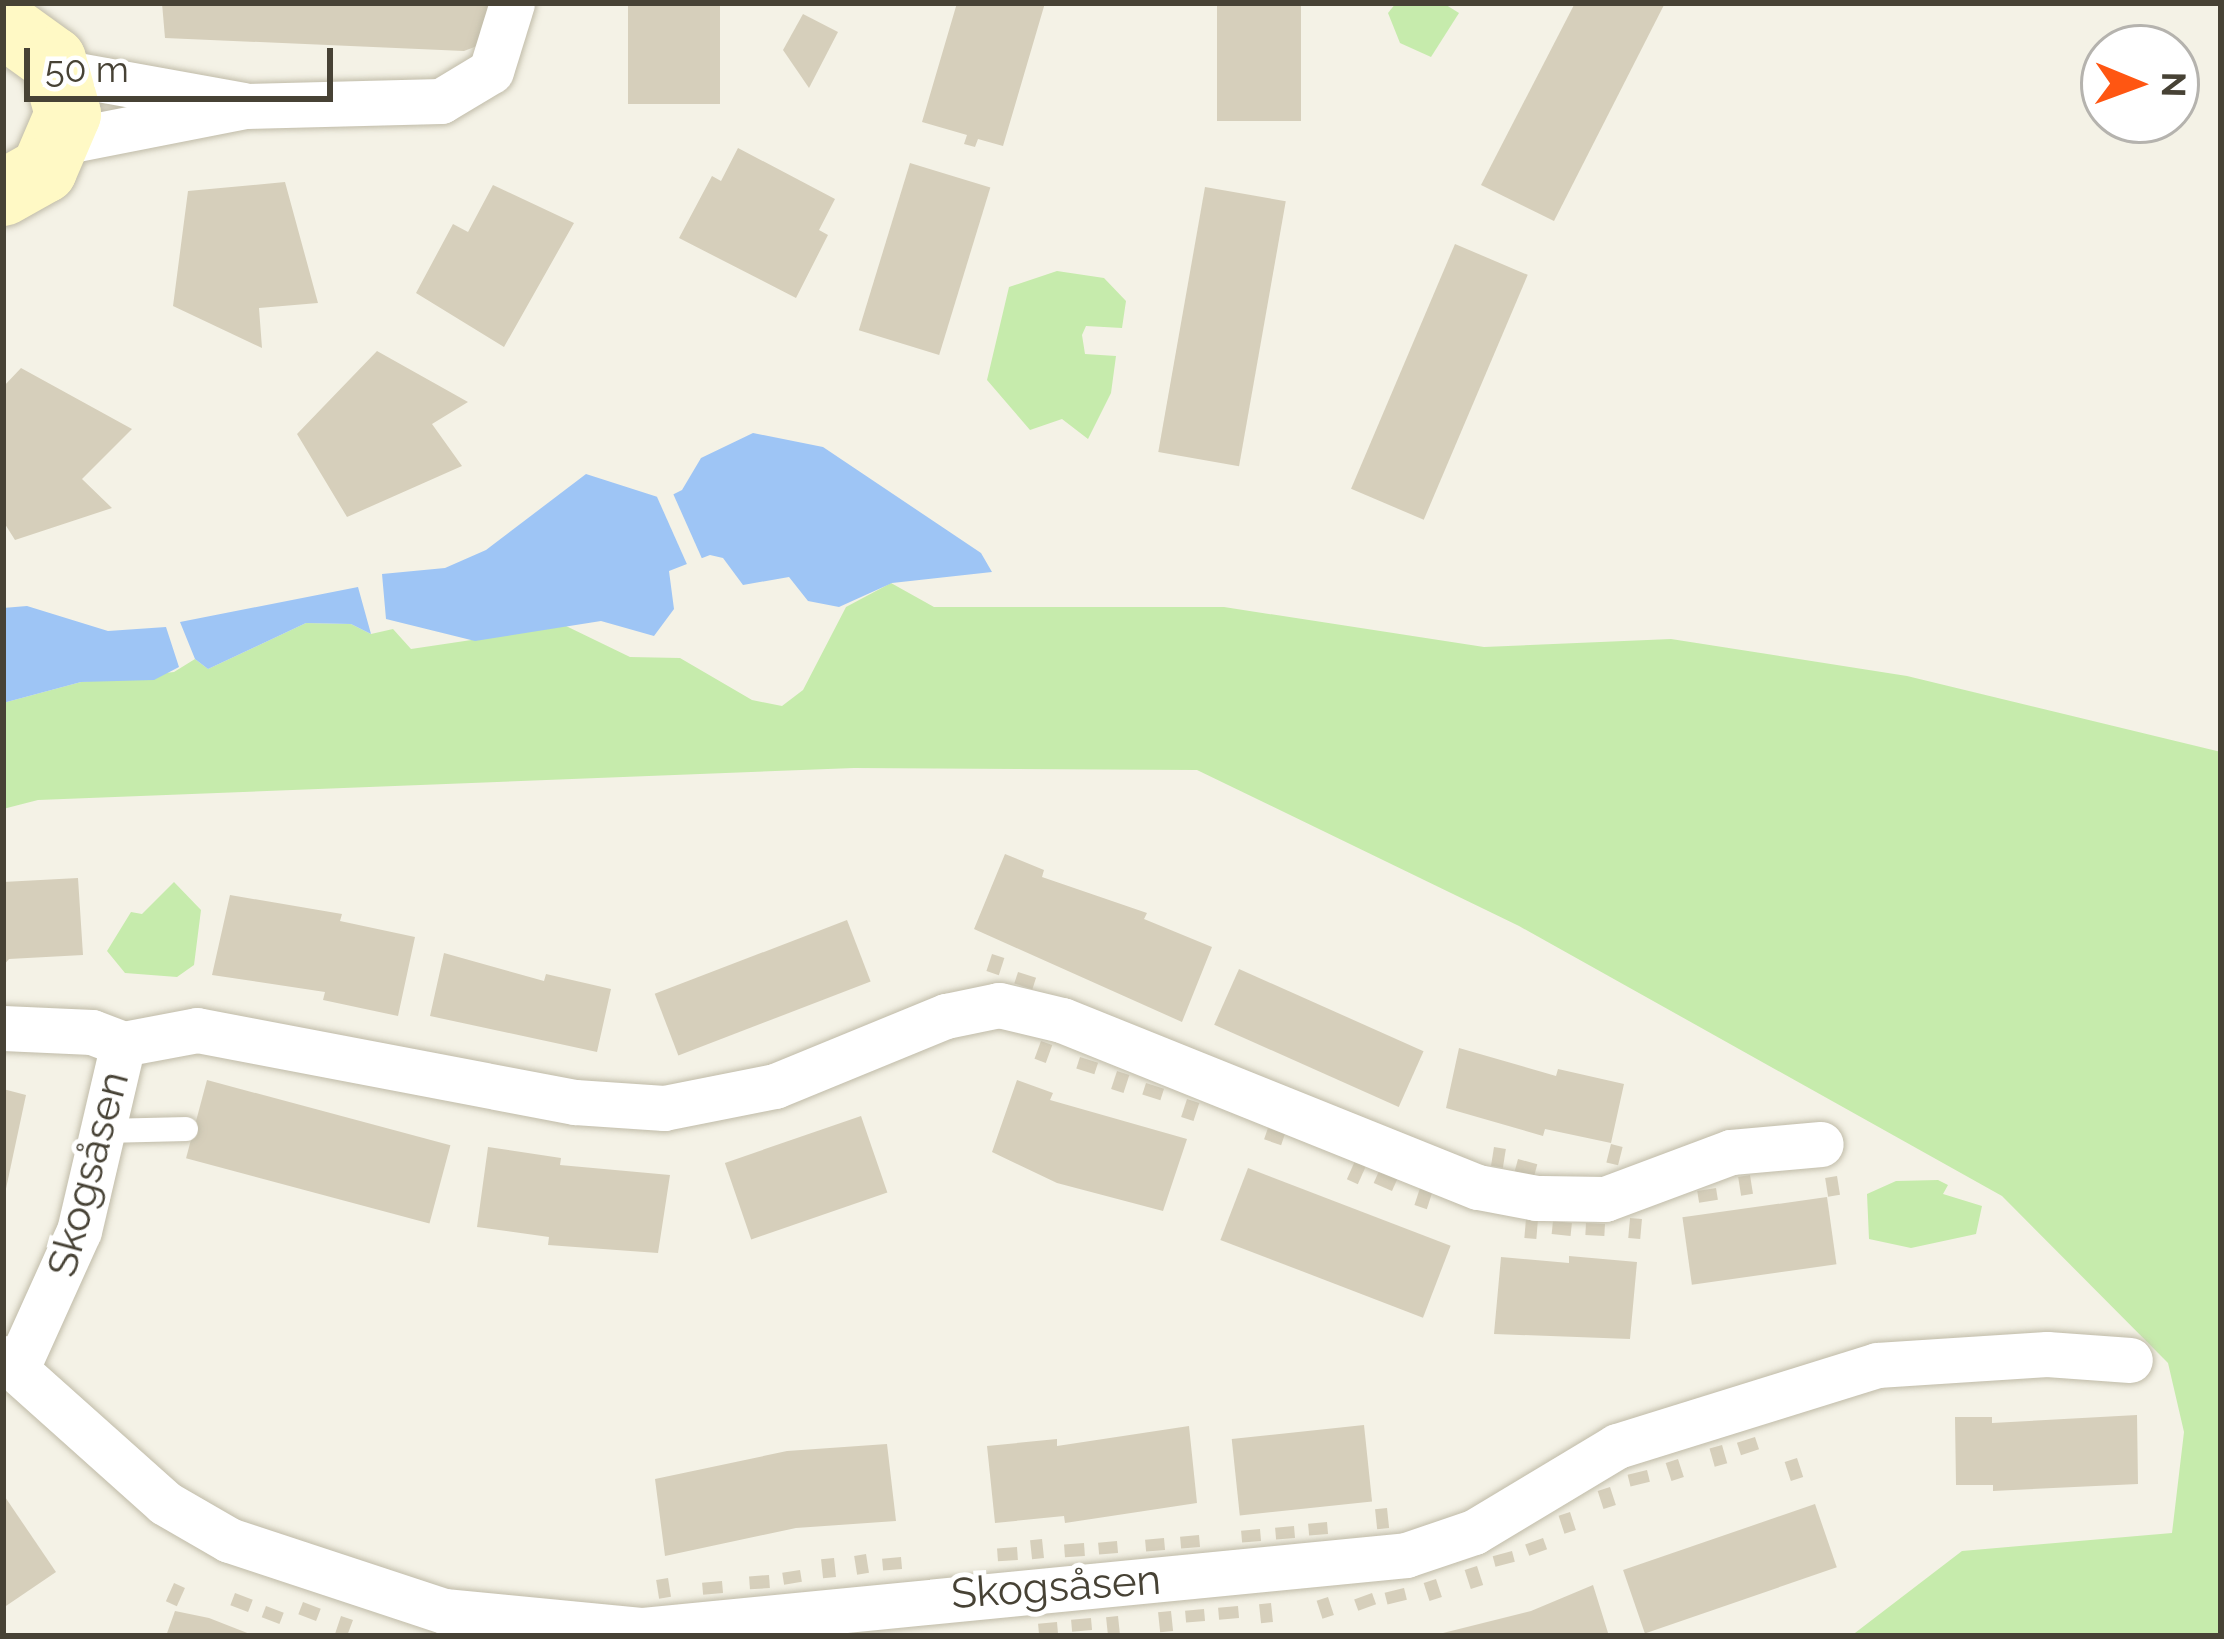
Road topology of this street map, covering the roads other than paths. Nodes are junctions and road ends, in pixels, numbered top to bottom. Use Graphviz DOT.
graph roads {
  1 [pos="512,3"];
  2 [pos="38,37"];
  3 [pos="246,106"];
  4 [pos="62,142"];
  5 [pos="3,193"];
  6 [pos="3,1028"];
  7 [pos="123,1044"];
  8 [pos="186,1129"];
  9 [pos="106,1131"];
  10 [pos="1821,1144"];
  11 [pos="2130,1360"];
  12 [pos="8,1370"];
  1 -- 3 [label="street"];
  2 -- 3 [label="street"];
  2 -- 4 [label="main road"];
  3 -- 4 [label="street"];
  4 -- 5 [label="main road"];
  6 -- 7 [label="street, Skogsåsen"];
  7 -- 9 [label="street, Skogsåsen"];
  7 -- 10 [label="street, Skogsåsen"];
  8 -- 9 [label="lane"];
  9 -- 12 [label="street, Skogsåsen"];
  11 -- 12 [label="street, Skogsåsen"];
}
